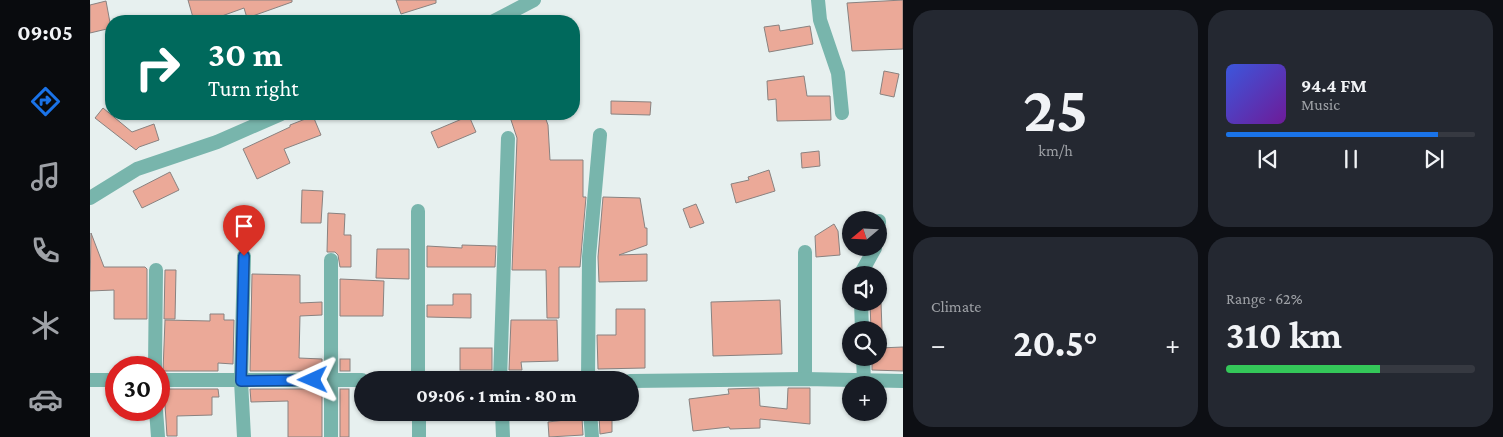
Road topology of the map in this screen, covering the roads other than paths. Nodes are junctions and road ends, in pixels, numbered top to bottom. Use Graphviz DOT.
graph roads {
  1 [pos="534,0"];
  2 [pos="818,0"];
  3 [pos="505,15"];
  4 [pos="842,113"];
  5 [pos="267,120"];
  6 [pos="600,135"];
  7 [pos="508,138"];
  8 [pos="90,198"];
  9 [pos="418,211"];
  10 [pos="805,252"];
  11 [pos="244,256"];
  12 [pos="331,260"];
  13 [pos="156,270"];
  14 [pos="155,356"];
  15 [pos="418,371"];
  16 [pos="500,371"];
  17 [pos="588,371"];
  18 [pos="806,379"];
  19 [pos="90,380"];
  20 [pos="105,380"];
  21 [pos="170,380"];
  22 [pos="330,380"];
  23 [pos="354,380"];
  24 [pos="842,380"];
  25 [pos="241,381"];
  26 [pos="639,381"];
  27 [pos="887,381"];
  28 [pos="903,381"];
  29 [pos="157,421"];
  30 [pos="419,421"];
  31 [pos="502,421"];
  32 [pos="591,421"];
  33 [pos="158,437"];
  34 [pos="244,437"];
  35 [pos="332,437"];
  36 [pos="419,437"];
  37 [pos="503,437"];
  38 [pos="592,437"];
  1 -- 3 [label="street"];
  2 -- 4 [label="street"];
  5 -- 8 [label="street"];
  6 -- 17 [label="street"];
  7 -- 16 [label="street"];
  9 -- 15 [label="street"];
  10 -- 18 [label="street"];
  11 -- 25 [label="street"];
  12 -- 22 [label="street"];
  13 -- 14 [label="street"];
  18 -- 24 [label="street"];
  18 -- 26 [label="street"];
  19 -- 20 [label="street"];
  21 -- 25 [label="street"];
  22 -- 23 [label="street"];
  22 -- 25 [label="street"];
  22 -- 35 [label="street"];
  25 -- 34 [label="street"];
  27 -- 28 [label="street"];
  29 -- 33 [label="street"];
  30 -- 36 [label="street"];
  31 -- 37 [label="street"];
  32 -- 38 [label="street"];
}
